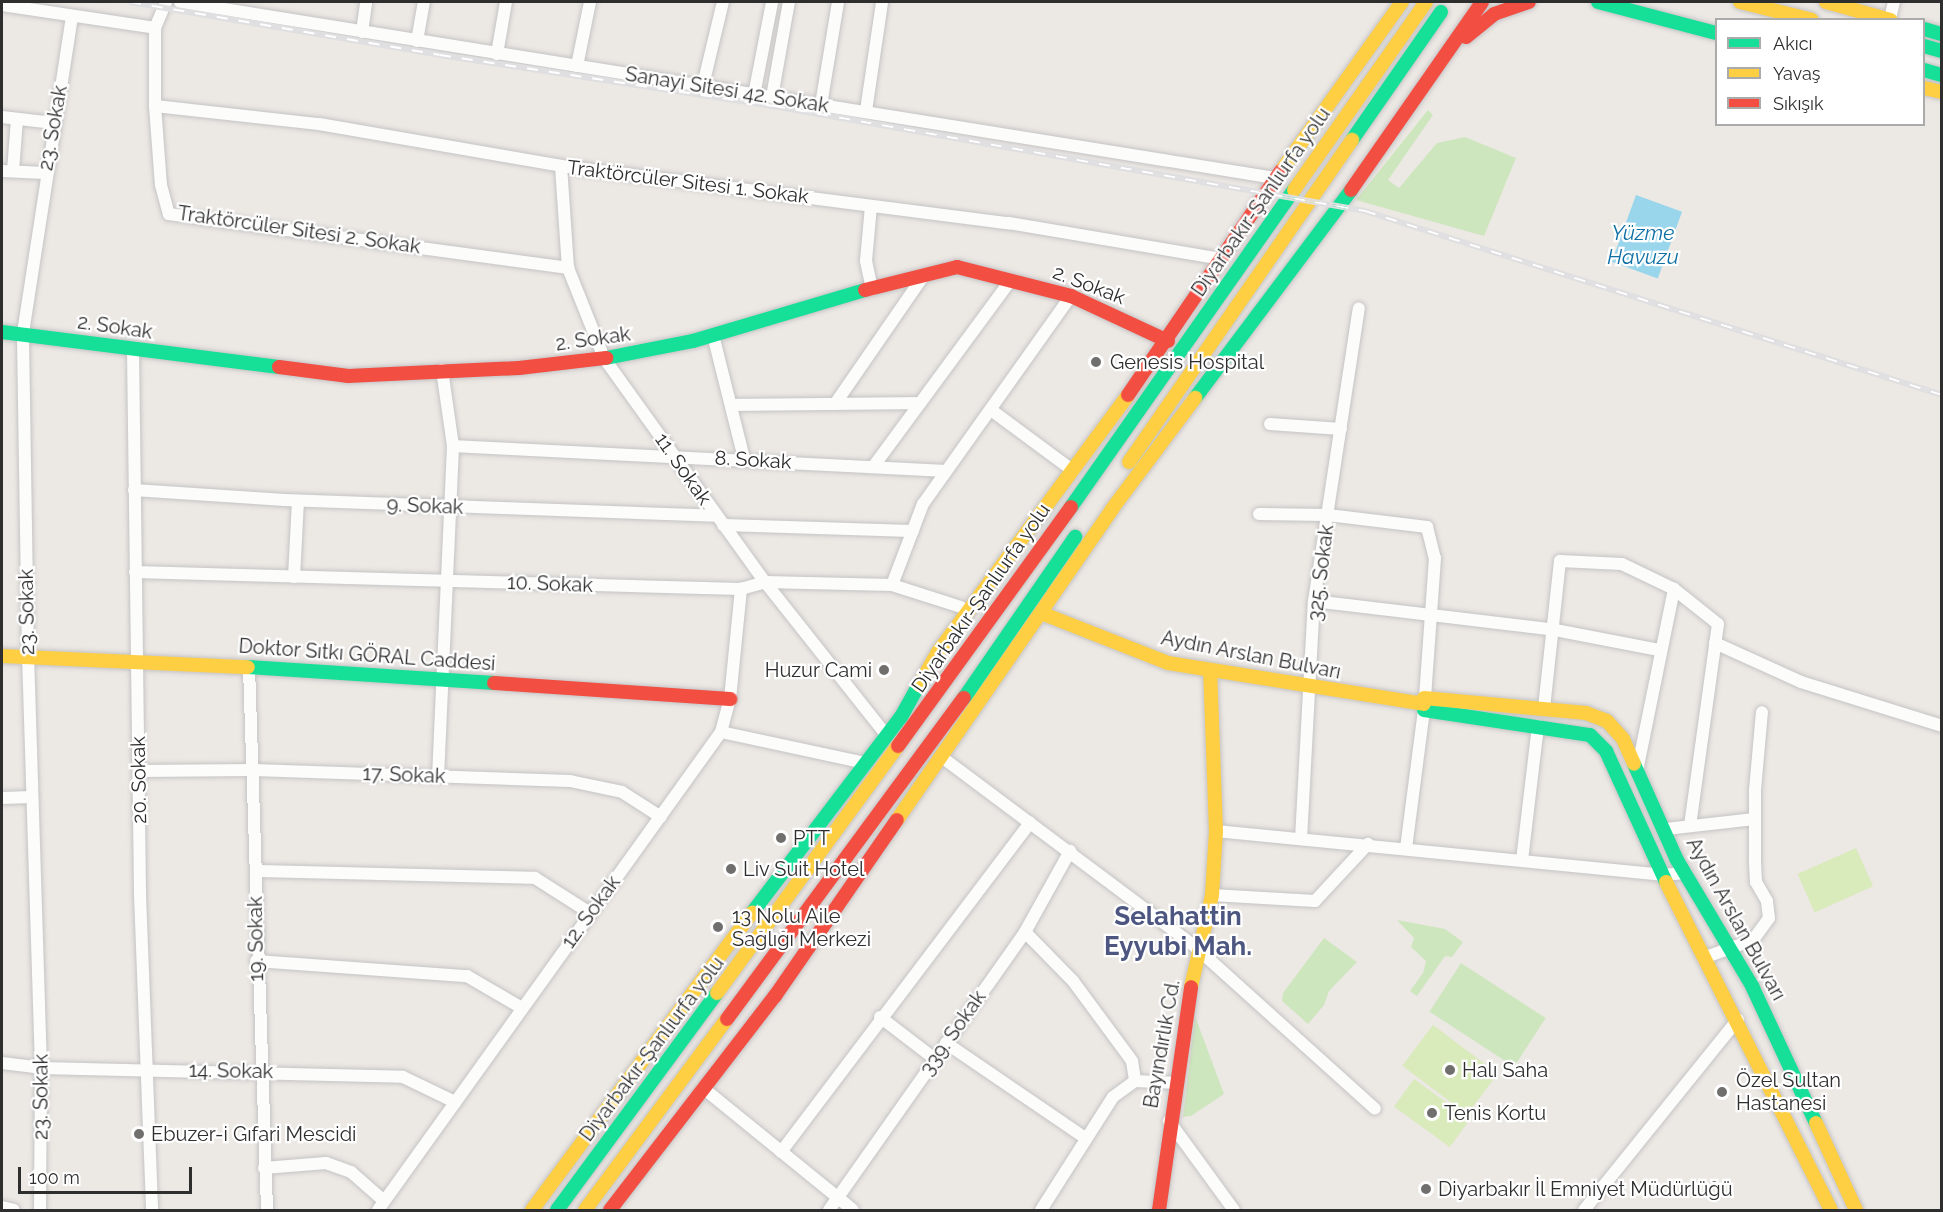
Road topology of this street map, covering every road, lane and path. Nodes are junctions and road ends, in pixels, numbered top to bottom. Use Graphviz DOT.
graph roads {
  1 [pos="166,2"];
  2 [pos="180,2"];
  3 [pos="366,2"];
  4 [pos="424,2"];
  5 [pos="506,2"];
  6 [pos="590,2"];
  7 [pos="723,2"];
  8 [pos="772,2"];
  9 [pos="789,2"];
  10 [pos="838,2"];
  11 [pos="882,2"];
  12 [pos="1402,2"];
  13 [pos="1426,2"];
  14 [pos="1465,2"];
  15 [pos="1482,2"];
  16 [pos="1529,2"];
  17 [pos="1598,2"];
  18 [pos="1655,2"];
  19 [pos="1740,2"];
  20 [pos="1826,2"];
  21 [pos="1894,2"];
  22 [pos="2,5"];
  23 [pos="1382,6"];
  24 [pos="1676,7"];
  25 [pos="1441,12"];
  26 [pos="72,16"];
  27 [pos="1804,18"];
  28 [pos="1886,18"];
  29 [pos="1890,18"];
  30 [pos="155,28"];
  31 [pos="1925,30"];
  32 [pos="363,32"];
  33 [pos="1715,33"];
  34 [pos="1460,34"];
  35 [pos="1941,34"];
  36 [pos="417,41"];
  37 [pos="1925,47"];
  38 [pos="1449,51"];
  39 [pos="1941,51"];
  40 [pos="497,54"];
  41 [pos="1364,57"];
  42 [pos="577,66"];
  43 [pos="1925,71"];
  44 [pos="1941,75"];
  45 [pos="703,86"];
  46 [pos="1925,88"];
  47 [pos="1941,92"];
  48 [pos="754,95"];
  49 [pos="772,97"];
  50 [pos="821,105"];
  51 [pos="155,106"];
  52 [pos="866,111"];
  53 [pos="2,117"];
  54 [pos="17,119"];
  55 [pos="54,123"];
  56 [pos="561,166"];
  57 [pos="7,171"];
  58 [pos="45,173"];
  59 [pos="1275,178"];
  60 [pos="872,206"];
  61 [pos="1221,259"];
  62 [pos="568,268"];
  63 [pos="924,275"];
  64 [pos="1011,280"];
  65 [pos="872,290"];
  66 [pos="1071,296"];
  67 [pos="1359,308"];
  68 [pos="2,332"];
  69 [pos="23,333"];
  70 [pos="713,335"];
  71 [pos="1168,341"];
  72 [pos="133,350"];
  73 [pos="604,358"];
  74 [pos="1202,359"];
  75 [pos="442,370"];
  76 [pos="920,403"];
  77 [pos="835,404"];
  78 [pos="731,405"];
  79 [pos="990,410"];
  80 [pos="1270,424"];
  81 [pos="1341,429"];
  82 [pos="1165,438"];
  83 [pos="453,446"];
  84 [pos="675,455"];
  85 [pos="744,458"];
  86 [pos="873,467"];
  87 [pos="1072,470"];
  88 [pos="945,471"];
  89 [pos="1059,488"];
  90 [pos="134,490"];
  91 [pos="298,501"];
  92 [pos="450,507"];
  93 [pos="1259,514"];
  94 [pos="1328,516"];
  95 [pos="720,521"];
  96 [pos="913,531"];
  97 [pos="1036,554"];
  98 [pos="135,572"];
  99 [pos="294,577"];
  100 [pos="447,581"];
  101 [pos="765,582"];
  102 [pos="892,585"];
  103 [pos="741,589"];
  104 [pos="1674,589"];
  105 [pos="1314,601"];
  106 [pos="961,607"];
  107 [pos="1041,613"];
  108 [pos="1431,613"];
  109 [pos="1550,628"];
  110 [pos="1715,643"];
  111 [pos="1659,650"];
  112 [pos="2,656"];
  113 [pos="28,656"];
  114 [pos="136,659"];
  115 [pos="249,667"];
  116 [pos="1210,670"];
  117 [pos="445,679"];
  118 [pos="1311,688"];
  119 [pos="730,699"];
  120 [pos="1424,704"];
  121 [pos="1544,708"];
  122 [pos="1762,712"];
  123 [pos="1538,726"];
  124 [pos="1941,726"];
  125 [pos="721,732"];
  126 [pos="886,736"];
  127 [pos="943,758"];
  128 [pos="865,763"];
  129 [pos="254,770"];
  130 [pos="139,771"];
  131 [pos="1636,775"];
  132 [pos="438,777"];
  133 [pos="32,797"];
  134 [pos="2,798"];
  135 [pos="661,817"];
  136 [pos="1754,819"];
  137 [pos="1029,823"];
  138 [pos="1690,825"];
  139 [pos="1666,829"];
  140 [pos="1216,831"];
  141 [pos="1301,839"];
  142 [pos="1368,844"];
  143 [pos="1406,848"];
  144 [pos="1070,851"];
  145 [pos="1522,860"];
  146 [pos="256,871"];
  147 [pos="1686,873"];
  148 [pos="1662,875"];
  149 [pos="772,885"];
  150 [pos="1212,895"];
  151 [pos="590,913"];
  152 [pos="821,929"];
  153 [pos="1025,932"];
  154 [pos="759,937"];
  155 [pos="1197,948"];
  156 [pos="1733,950"];
  157 [pos="1706,957"];
  158 [pos="256,961"];
  159 [pos="522,1008"];
  160 [pos="880,1017"];
  161 [pos="1738,1019"];
  162 [pos="684,1039"];
  163 [pos="946,1043"];
  164 [pos="935,1059"];
  165 [pos="2,1063"];
  166 [pos="694,1063"];
  167 [pos="41,1068"];
  168 [pos="148,1070"];
  169 [pos="260,1071"];
  170 [pos="1135,1081"];
  171 [pos="1177,1083"];
  172 [pos="704,1088"];
  173 [pos="455,1102"];
  174 [pos="607,1108"];
  175 [pos="1374,1109"];
  176 [pos="1169,1121"];
  177 [pos="1084,1137"];
  178 [pos="781,1152"];
  179 [pos="264,1168"];
  180 [pos="838,1198"];
  181 [pos="381,1206"];
  182 [pos="2,1207"];
  183 [pos="14,1210"];
  184 [pos="40,1210"];
  185 [pos="152,1210"];
  186 [pos="267,1210"];
  187 [pos="532,1210"];
  188 [pos="557,1210"];
  189 [pos="585,1210"];
  190 [pos="610,1210"];
  191 [pos="829,1210"];
  192 [pos="853,1210"];
  193 [pos="1041,1210"];
  194 [pos="1159,1210"];
  195 [pos="1234,1210"];
  196 [pos="1584,1210"];
  197 [pos="1831,1210"];
  198 [pos="1856,1210"];
  1 -- 30 [label="street, Traktörcüler Sitesi 2. Sokak"];
  2 -- 32 [label="street, Sanayi Sitesi 42. Sokak"];
  3 -- 32 [label="street"];
  4 -- 36 [label="street"];
  5 -- 40 [label="street"];
  6 -- 42 [label="street"];
  7 -- 45 [label="street"];
  8 -- 48 [label="street"];
  9 -- 49 [label="street"];
  10 -- 50 [label="street"];
  11 -- 52 [label="street"];
  12 -- 41 [label="main road"];
  13 -- 97 [label="main road, Diyarbakır-Şanlıurfa yolu"];
  14 -- 34 [label="main road"];
  15 -- 34 [label="main road"];
  16 -- 38 [label="main road"];
  17 -- 33 [label="main road"];
  18 -- 24 [label="main road"];
  19 -- 27 [label="main road"];
  20 -- 28 [label="main road"];
  21 -- 29 [label="street"];
  22 -- 26 [label="street"];
  23 -- 41 [label="main road"];
  25 -- 74 [label="main road"];
  26 -- 30 [label="street"];
  26 -- 55 [label="street, 23. Sokak"];
  30 -- 51 [label="street, Traktörcüler Sitesi 2. Sokak"];
  31 -- 35 [label="main road"];
  32 -- 36 [label="street, Sanayi Sitesi 42. Sokak"];
  34 -- 38 [label="main road"];
  36 -- 40 [label="street, Sanayi Sitesi 42. Sokak"];
  37 -- 39 [label="main road"];
  38 -- 82 [label="main road"];
  40 -- 42 [label="street, Sanayi Sitesi 42. Sokak"];
  41 -- 59 [label="main road"];
  42 -- 45 [label="street, Sanayi Sitesi 42. Sokak"];
  43 -- 44 [label="main road"];
  45 -- 48 [label="street, Sanayi Sitesi 42. Sokak"];
  46 -- 47 [label="main road"];
  48 -- 49 [label="street, Sanayi Sitesi 42. Sokak"];
  49 -- 50 [label="street, Sanayi Sitesi 42. Sokak"];
  50 -- 52 [label="street, Sanayi Sitesi 42. Sokak"];
  51 -- 56 [label="street, Traktörcüler Sitesi 1. Sokak"];
  51 -- 62 [label="street, Traktörcüler Sitesi 2. Sokak"];
  52 -- 59 [label="street, Sanayi Sitesi 42. Sokak"];
  53 -- 54 [label="street"];
  54 -- 55 [label="street"];
  54 -- 57 [label="street"];
  55 -- 58 [label="street, 23. Sokak"];
  56 -- 60 [label="street, Traktörcüler Sitesi 1. Sokak"];
  56 -- 62 [label="street, 11. Sokak"];
  57 -- 58 [label="street"];
  58 -- 69 [label="street, 23. Sokak"];
  59 -- 61 [label="main road"];
  60 -- 61 [label="street, Traktörcüler Sitesi 1. Sokak"];
  60 -- 65 [label="street"];
  61 -- 71 [label="main road"];
  62 -- 73 [label="street, 11. Sokak"];
  63 -- 64 [label="main road, 2. Sokak"];
  63 -- 65 [label="main road, 2. Sokak"];
  63 -- 77 [label="street"];
  64 -- 66 [label="main road, 2. Sokak"];
  64 -- 76 [label="street"];
  65 -- 70 [label="main road, 2. Sokak"];
  66 -- 71 [label="main road, 2. Sokak"];
  66 -- 79 [label="street"];
  67 -- 81 [label="street, 325. Sokak"];
  68 -- 69 [label="main road, 2. Sokak"];
  69 -- 72 [label="main road, 2. Sokak"];
  69 -- 113 [label="street, 23. Sokak"];
  70 -- 73 [label="main road, 2. Sokak"];
  70 -- 78 [label="street"];
  71 -- 87 [label="main road"];
  72 -- 75 [label="main road, 2. Sokak"];
  72 -- 90 [label="street, 20. Sokak"];
  73 -- 75 [label="main road, 2. Sokak"];
  73 -- 84 [label="street, 11. Sokak"];
  74 -- 82 [label="main road"];
  74 -- 166 [label="main road"];
  75 -- 83 [label="street"];
  76 -- 77 [label="street"];
  76 -- 86 [label="street"];
  77 -- 78 [label="street"];
  78 -- 85 [label="street"];
  79 -- 87 [label="street"];
  79 -- 88 [label="street"];
  80 -- 81 [label="street"];
  81 -- 94 [label="street, 325. Sokak"];
  82 -- 107 [label="main road"];
  83 -- 84 [label="street, 8. Sokak"];
  83 -- 92 [label="street"];
  84 -- 85 [label="street, 8. Sokak"];
  84 -- 95 [label="street, 11. Sokak"];
  85 -- 86 [label="street, 8. Sokak"];
  86 -- 88 [label="street, 8. Sokak"];
  87 -- 89 [label="main road"];
  88 -- 96 [label="street"];
  89 -- 97 [label="main road"];
  89 -- 126 [label="main road"];
  90 -- 91 [label="street, 9. Sokak"];
  90 -- 98 [label="street, 20. Sokak"];
  91 -- 92 [label="street, 9. Sokak"];
  91 -- 99 [label="street"];
  92 -- 95 [label="street, 9. Sokak"];
  92 -- 100 [label="street"];
  93 -- 94 [label="street"];
  94 -- 105 [label="street, 325. Sokak"];
  94 -- 108 [label="street"];
  95 -- 96 [label="street, 9. Sokak"];
  95 -- 101 [label="street, 11. Sokak"];
  96 -- 102 [label="street"];
  97 -- 154 [label="main road, Diyarbakır-Şanlıurfa yolu"];
  98 -- 99 [label="street, 10. Sokak"];
  98 -- 114 [label="street, 20. Sokak"];
  99 -- 100 [label="street, 10. Sokak"];
  100 -- 103 [label="street, 10. Sokak"];
  100 -- 117 [label="street"];
  101 -- 102 [label="street, 10. Sokak"];
  101 -- 103 [label="street, 10. Sokak"];
  101 -- 126 [label="street, 11. Sokak"];
  102 -- 106 [label="street, 10. Sokak"];
  103 -- 119 [label="street, 12. Sokak"];
  104 -- 109 [label="street"];
  104 -- 110 [label="street"];
  104 -- 111 [label="street"];
  105 -- 108 [label="street"];
  105 -- 118 [label="street, 325. Sokak"];
  107 -- 116 [label="main road, Aydın Arslan Bulvarı"];
  107 -- 127 [label="main road"];
  108 -- 109 [label="street"];
  108 -- 120 [label="street"];
  109 -- 111 [label="street"];
  109 -- 121 [label="street"];
  110 -- 124 [label="street"];
  110 -- 138 [label="street"];
  111 -- 131 [label="street"];
  112 -- 113 [label="main road, Doktor Sıtkı GÖRAL Caddesi"];
  113 -- 114 [label="main road, Doktor Sıtkı GÖRAL Caddesi"];
  113 -- 133 [label="street, 23. Sokak"];
  114 -- 115 [label="main road, Doktor Sıtkı GÖRAL Caddesi"];
  114 -- 130 [label="street, 20. Sokak"];
  115 -- 117 [label="main road, Doktor Sıtkı GÖRAL Caddesi"];
  115 -- 129 [label="street, 19. Sokak"];
  116 -- 118 [label="main road, Aydın Arslan Bulvarı"];
  116 -- 140 [label="main road, Bayındırlık Cd."];
  117 -- 119 [label="main road, Doktor Sıtkı GÖRAL Caddesi"];
  117 -- 132 [label="street"];
  118 -- 120 [label="main road, Aydın Arslan Bulvarı"];
  118 -- 141 [label="street, 325. Sokak"];
  119 -- 125 [label="street, 12. Sokak"];
  120 -- 121 [label="main road, Aydın Arslan Bulvarı"];
  120 -- 123 [label="main road, Aydın Arslan Bulvarı"];
  120 -- 143 [label="street"];
  121 -- 131 [label="main road, Aydın Arslan Bulvarı"];
  122 -- 136 [label="street"];
  123 -- 145 [label="street"];
  123 -- 148 [label="main road, Aydın Arslan Bulvarı"];
  125 -- 128 [label="street"];
  125 -- 135 [label="street, 12. Sokak"];
  126 -- 128 [label="main road"];
  127 -- 137 [label="street"];
  127 -- 152 [label="main road"];
  128 -- 149 [label="main road"];
  129 -- 130 [label="street, 17. Sokak"];
  129 -- 132 [label="street, 17. Sokak"];
  129 -- 146 [label="street, 19. Sokak"];
  130 -- 168 [label="street, 20. Sokak"];
  131 -- 139 [label="main road, Aydın Arslan Bulvarı"];
  132 -- 135 [label="street, 17. Sokak"];
  133 -- 134 [label="street"];
  133 -- 167 [label="street, 23. Sokak"];
  135 -- 151 [label="street, 12. Sokak"];
  136 -- 138 [label="street"];
  136 -- 156 [label="street"];
  137 -- 144 [label="street"];
  137 -- 160 [label="street"];
  138 -- 139 [label="street"];
  139 -- 147 [label="main road, Aydın Arslan Bulvarı"];
  140 -- 141 [label="street"];
  140 -- 150 [label="main road, Bayındırlık Cd."];
  141 -- 142 [label="street"];
  142 -- 143 [label="street"];
  142 -- 150 [label="street"];
  143 -- 145 [label="street"];
  144 -- 153 [label="street, 339. Sokak"];
  144 -- 155 [label="street"];
  145 -- 148 [label="street"];
  146 -- 151 [label="street"];
  146 -- 158 [label="street, 19. Sokak"];
  147 -- 148 [label="street"];
  147 -- 156 [label="main road, Aydın Arslan Bulvarı"];
  148 -- 157 [label="main road, Aydın Arslan Bulvarı"];
  149 -- 154 [label="main road"];
  149 -- 174 [label="main road"];
  150 -- 155 [label="main road, Bayındırlık Cd."];
  151 -- 159 [label="street, 12. Sokak"];
  152 -- 166 [label="main road"];
  152 -- 172 [label="main road"];
  153 -- 163 [label="street, 339. Sokak"];
  153 -- 170 [label="street"];
  154 -- 162 [label="main road, Diyarbakır-Şanlıurfa yolu"];
  155 -- 171 [label="main road, Bayındırlık Cd."];
  155 -- 175 [label="street"];
  156 -- 157 [label="street"];
  156 -- 198 [label="main road, Aydın Arslan Bulvarı"];
  157 -- 161 [label="main road, Aydın Arslan Bulvarı"];
  158 -- 159 [label="street"];
  158 -- 169 [label="street, 19. Sokak"];
  159 -- 173 [label="street, 12. Sokak"];
  160 -- 164 [label="street"];
  160 -- 178 [label="street"];
  161 -- 196 [label="street"];
  161 -- 197 [label="main road, Aydın Arslan Bulvarı"];
  162 -- 174 [label="main road"];
  162 -- 188 [label="main road, Diyarbakır-Şanlıurfa yolu"];
  163 -- 164 [label="street, 339. Sokak"];
  163 -- 177 [label="street"];
  164 -- 180 [label="street, 339. Sokak"];
  165 -- 167 [label="street, 14. Sokak"];
  166 -- 189 [label="main road"];
  167 -- 168 [label="street, 14. Sokak"];
  167 -- 184 [label="street, 23. Sokak"];
  168 -- 169 [label="street, 14. Sokak"];
  168 -- 185 [label="street, 20. Sokak"];
  169 -- 173 [label="street, 14. Sokak"];
  169 -- 179 [label="street, 19. Sokak"];
  170 -- 171 [label="street"];
  170 -- 177 [label="street"];
  171 -- 176 [label="main road, Bayındırlık Cd."];
  172 -- 178 [label="street"];
  172 -- 190 [label="main road"];
  173 -- 181 [label="street, 12. Sokak"];
  174 -- 187 [label="main road"];
  176 -- 194 [label="main road, Bayındırlık Cd."];
  176 -- 195 [label="street"];
  177 -- 193 [label="street"];
  178 -- 180 [label="street"];
  179 -- 181 [label="street"];
  179 -- 186 [label="street, 19. Sokak"];
  180 -- 191 [label="street, 339. Sokak"];
  180 -- 192 [label="street"];
  182 -- 183 [label="street"];
}
